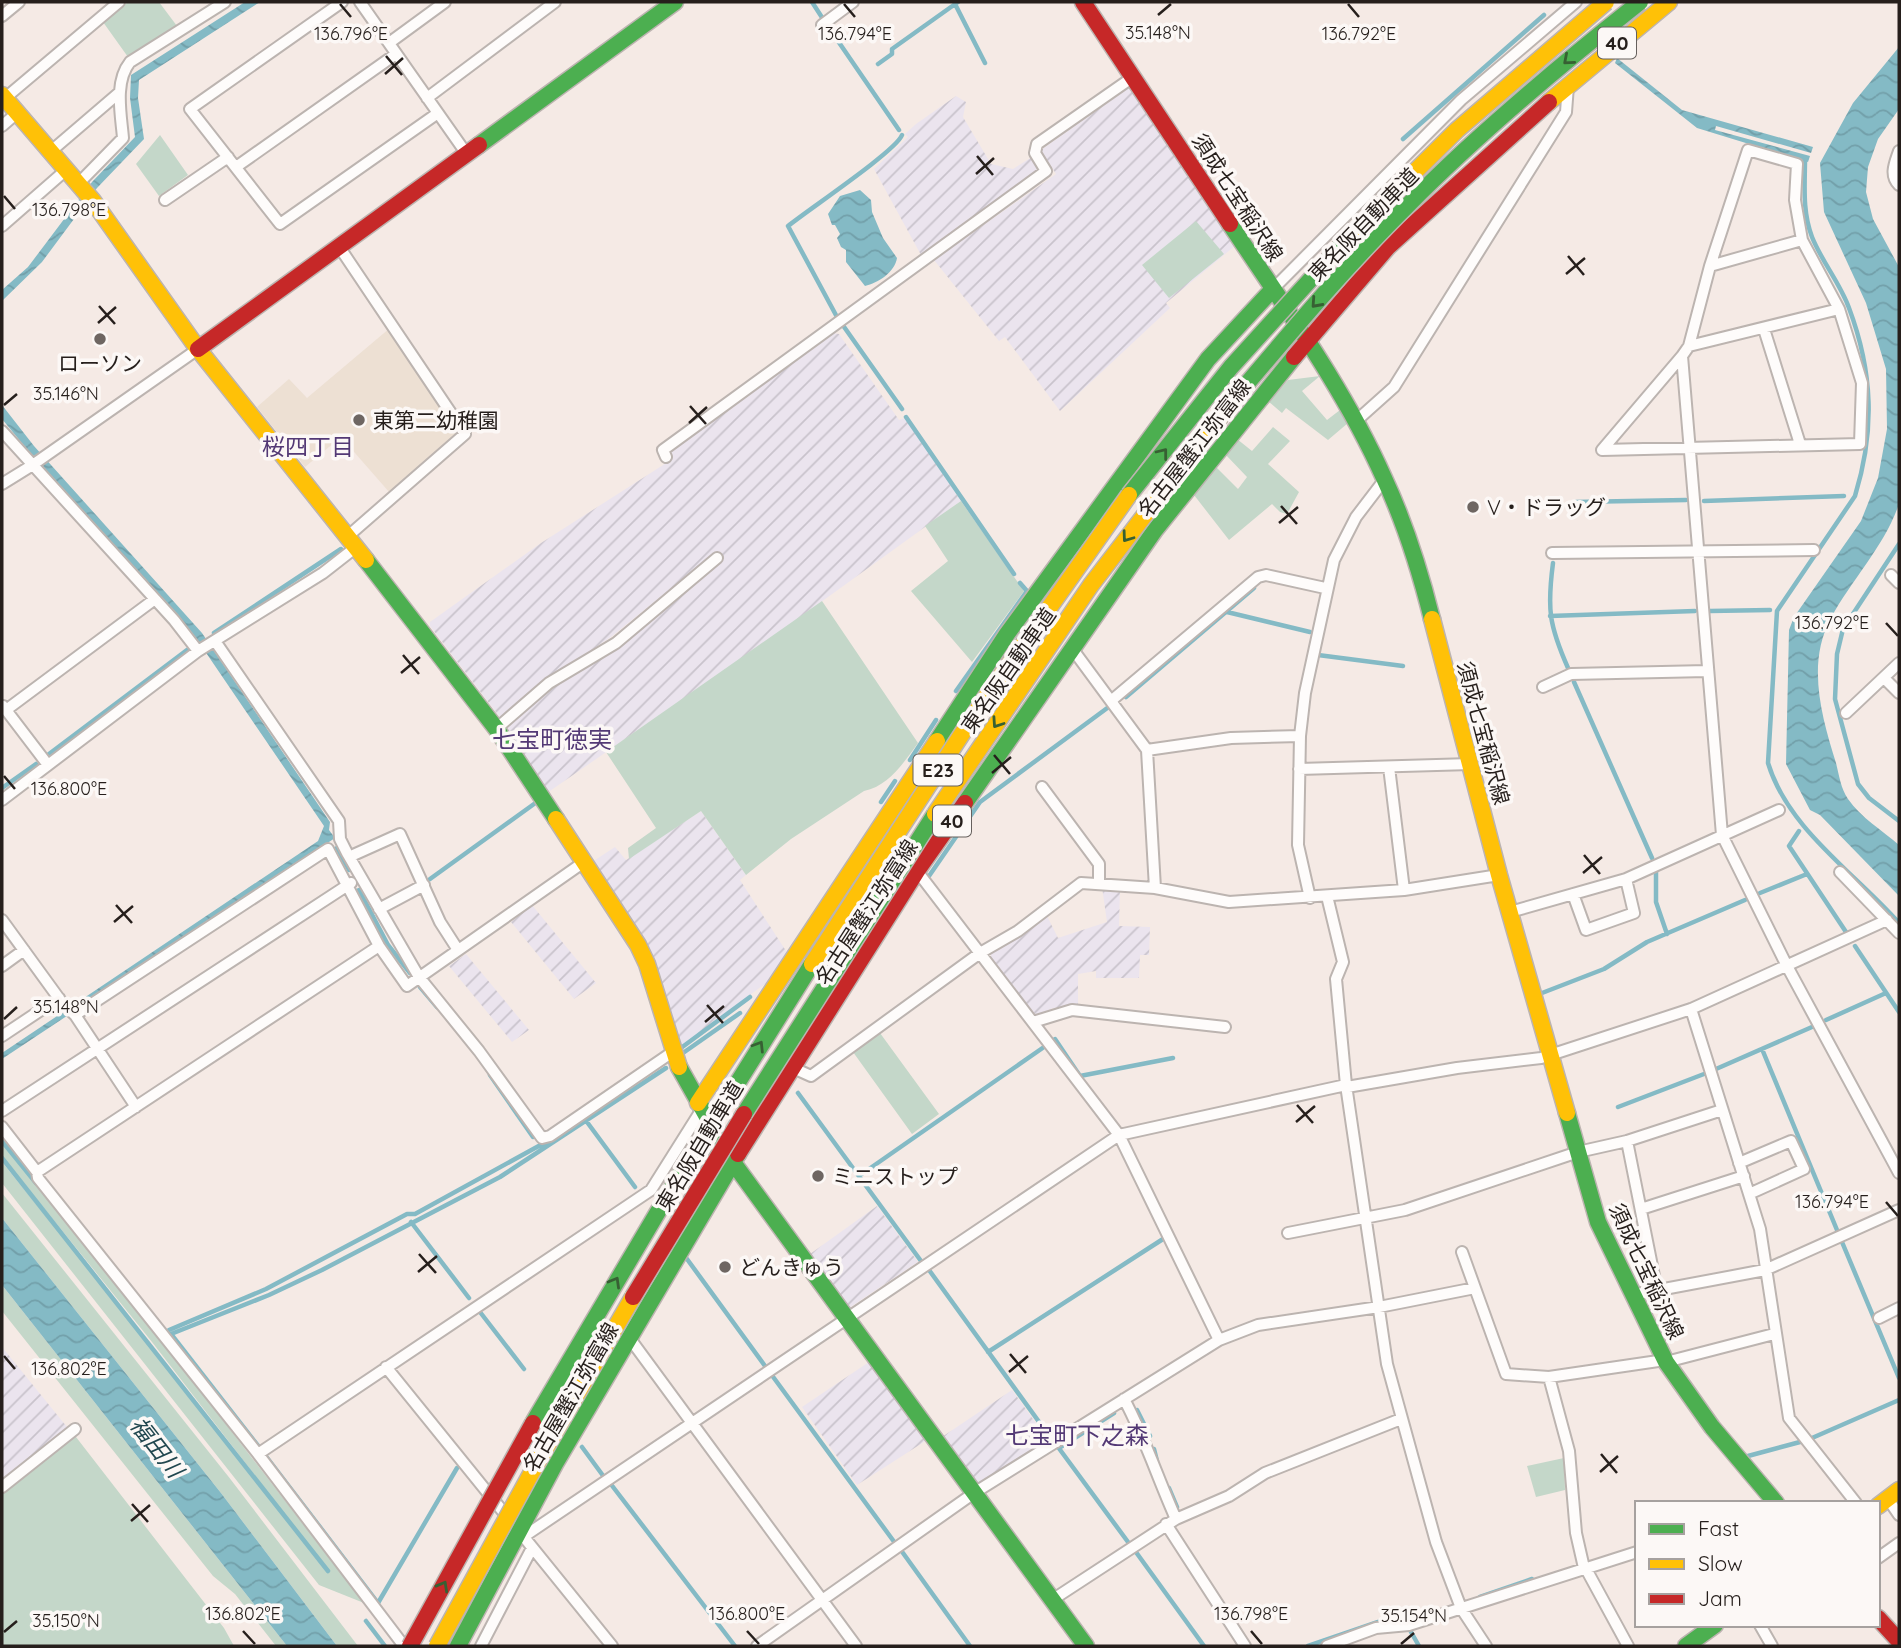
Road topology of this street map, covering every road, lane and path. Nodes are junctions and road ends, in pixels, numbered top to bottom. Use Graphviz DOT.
graph roads {
  1 [pos="19,2"];
  2 [pos="119,2"];
  3 [pos="225,2"];
  4 [pos="342,2"];
  5 [pos="360,2"];
  6 [pos="445,2"];
  7 [pos="555,2"];
  8 [pos="675,2"];
  9 [pos="852,2"];
  10 [pos="1083,2"];
  11 [pos="1577,2"];
  12 [pos="1606,2"];
  13 [pos="1640,2"];
  14 [pos="1668,2"];
  15 [pos="2,16"];
  16 [pos="822,25"];
  17 [pos="389,43"];
  18 [pos="396,54"];
  19 [pos="1133,77"];
  20 [pos="1568,86"];
  21 [pos="120,92"];
  22 [pos="3,97"];
  23 [pos="427,98"];
  24 [pos="17,113"];
  25 [pos="438,113"];
  26 [pos="2,126"];
  27 [pos="1899,151"];
  28 [pos="50,152"];
  29 [pos="466,153"];
  30 [pos="228,157"];
  31 [pos="236,167"];
  32 [pos="66,170"];
  33 [pos="1899,185"];
  34 [pos="84,191"];
  35 [pos="165,200"];
  36 [pos="2,226"];
  37 [pos="1802,240"];
  38 [pos="338,245"];
  39 [pos="1710,266"];
  40 [pos="1273,289"];
  41 [pos="1839,309"];
  42 [pos="1764,329"];
  43 [pos="1306,341"];
  44 [pos="1689,346"];
  45 [pos="198,349"];
  46 [pos="1682,356"];
  47 [pos="1356,422"];
  48 [pos="2,431"];
  49 [pos="1800,444"];
  50 [pos="1689,446"];
  51 [pos="666,457"];
  52 [pos="31,467"];
  53 [pos="1385,479"];
  54 [pos="2,484"];
  55 [pos="351,543"];
  56 [pos="1814,550"];
  57 [pos="1698,551"];
  58 [pos="1552,553"];
  59 [pos="717,558"];
  60 [pos="1325,588"];
  61 [pos="155,599"];
  62 [pos="215,641"];
  63 [pos="1071,648"];
  64 [pos="198,651"];
  65 [pos="1899,663"];
  66 [pos="1707,671"];
  67 [pos="1884,678"];
  68 [pos="1543,687"];
  69 [pos="1899,693"];
  70 [pos="1111,700"];
  71 [pos="4,707"];
  72 [pos="1846,713"];
  73 [pos="496,729"];
  74 [pos="1300,736"];
  75 [pos="1147,751"];
  76 [pos="1471,764"];
  77 [pos="48,765"];
  78 [pos="1389,767"];
  79 [pos="1299,769"];
  80 [pos="1042,788"];
  81 [pos="2,800"];
  82 [pos="1779,810"];
  83 [pos="1721,835"];
  84 [pos="340,839"];
  85 [pos="328,849"];
  86 [pos="351,856"];
  87 [pos="584,862"];
  88 [pos="917,871"];
  89 [pos="1840,873"];
  90 [pos="1499,875"];
  91 [pos="361,876"];
  92 [pos="1626,879"];
  93 [pos="1099,884"];
  94 [pos="347,885"];
  95 [pos="424,885"];
  96 [pos="1155,888"];
  97 [pos="1404,890"];
  98 [pos="1573,894"];
  99 [pos="1327,896"];
  100 [pos="1310,898"];
  101 [pos="379,909"];
  102 [pos="1510,912"];
  103 [pos="2,920"];
  104 [pos="1887,920"];
  105 [pos="1899,933"];
  106 [pos="379,946"];
  107 [pos="24,950"];
  108 [pos="458,950"];
  109 [pos="979,953"];
  110 [pos="2,965"];
  111 [pos="1787,966"];
  112 [pos="419,977"];
  113 [pos="68,1008"];
  114 [pos="1691,1009"];
  115 [pos="1033,1022"];
  116 [pos="1225,1027"];
  117 [pos="2,1036"];
  118 [pos="98,1048"];
  119 [pos="674,1051"];
  120 [pos="1550,1055"];
  121 [pos="791,1067"];
  122 [pos="1346,1086"];
  123 [pos="700,1106"];
  124 [pos="136,1107"];
  125 [pos="1723,1110"];
  126 [pos="2,1111"];
  127 [pos="2,1127"];
  128 [pos="1119,1135"];
  129 [pos="1627,1140"];
  130 [pos="1578,1152"];
  131 [pos="732,1161"];
  132 [pos="1740,1163"];
  133 [pos="37,1172"];
  134 [pos="1899,1173"];
  135 [pos="1744,1176"];
  136 [pos="1749,1194"];
  137 [pos="1641,1209"];
  138 [pos="1899,1210"];
  139 [pos="1366,1218"];
  140 [pos="1288,1233"];
  141 [pos="1462,1252"];
  142 [pos="1765,1270"];
  143 [pos="1475,1287"];
  144 [pos="1657,1290"];
  145 [pos="1632,1295"];
  146 [pos="1379,1307"];
  147 [pos="1899,1308"];
  148 [pos="846,1318"];
  149 [pos="1879,1318"];
  150 [pos="1774,1334"];
  151 [pos="628,1336"];
  152 [pos="1219,1340"];
  153 [pos="1666,1361"];
  154 [pos="386,1367"];
  155 [pos="1549,1377"];
  156 [pos="1124,1399"];
  157 [pos="1401,1419"];
  158 [pos="691,1423"];
  159 [pos="75,1429"];
  160 [pos="258,1454"];
  161 [pos="2,1487"];
  162 [pos="974,1493"];
  163 [pos="1888,1498"];
  164 [pos="1774,1501"];
  165 [pos="1854,1501"];
  166 [pos="1899,1515"];
  167 [pos="1171,1521"];
  168 [pos="520,1533"];
  169 [pos="1899,1543"];
  170 [pos="533,1548"];
  171 [pos="1635,1553"];
  172 [pos="1880,1557"];
  173 [pos="1585,1568"];
  174 [pos="822,1600"];
  175 [pos="1052,1600"];
  176 [pos="1461,1608"];
  177 [pos="1880,1620"];
  178 [pos="1712,1627"];
  179 [pos="1761,1627"];
  180 [pos="1899,1641"];
  181 [pos="1332,1645"];
  182 [pos="404,1646"];
  183 [pos="410,1646"];
  184 [pos="437,1646"];
  185 [pos="458,1646"];
  186 [pos="481,1646"];
  187 [pos="612,1646"];
  188 [pos="757,1646"];
  189 [pos="856,1646"];
  190 [pos="1086,1646"];
  191 [pos="1245,1646"];
  192 [pos="1486,1646"];
  193 [pos="1628,1646"];
  194 [pos="1686,1646"];
  195 [pos="1772,1646"];
  1 -- 15 [label="street"];
  2 -- 22 [label="street"];
  3 -- 21 [label="street"];
  4 -- 30 [label="street"];
  5 -- 17 [label="street"];
  6 -- 17 [label="street"];
  7 -- 23 [label="street"];
  8 -- 29 [label="main road"];
  9 -- 16 [label="street"];
  10 -- 19 [label="main road, 須成七宝稲沢線"];
  11 -- 40 [label="street"];
  183 -- 12 [label="main road, 東名阪自動車道 / E23, one-way, bridge"];
  13 -- 184 [label="main road, 東名阪自動車道 / E23, one-way, bridge"];
  14 -- 20 [label="main road, 名古屋蟹江弥富線 / 40"];
  17 -- 18 [label="street"];
  18 -- 23 [label="street"];
  18 -- 31 [label="street"];
  19 -- 40 [label="main road, 須成七宝稲沢線"];
  19 -- 51 [label="street"];
  20 -- 43 [label="main road, 名古屋蟹江弥富線 / 40"];
  20 -- 47 [label="street"];
  21 -- 28 [label="street"];
  21 -- 34 [label="street"];
  22 -- 24 [label="main road"];
  23 -- 25 [label="street"];
  24 -- 26 [label="street"];
  24 -- 28 [label="main road"];
  25 -- 29 [label="street"];
  25 -- 31 [label="street"];
  27 -- 33 [label="street"];
  28 -- 32 [label="main road"];
  29 -- 38 [label="main road"];
  30 -- 31 [label="street"];
  30 -- 35 [label="street"];
  32 -- 34 [label="main road"];
  32 -- 36 [label="street"];
  34 -- 45 [label="main road"];
  37 -- 39 [label="street"];
  37 -- 39 [label="street"];
  37 -- 41 [label="street"];
  38 -- 45 [label="main road"];
  38 -- 55 [label="street"];
  39 -- 44 [label="street"];
  40 -- 43 [label="main road, 須成七宝稲沢線"];
  40 -- 123 [label="main road"];
  41 -- 42 [label="street"];
  41 -- 49 [label="street"];
  42 -- 44 [label="street"];
  42 -- 49 [label="street"];
  43 -- 47 [label="main road, 須成七宝稲沢線"];
  43 -- 63 [label="main road, 名古屋蟹江弥富線 / 40"];
  44 -- 46 [label="street"];
  45 -- 52 [label="street"];
  45 -- 55 [label="main road"];
  46 -- 50 [label="street"];
  46 -- 50 [label="street"];
  47 -- 53 [label="main road, 須成七宝稲沢線"];
  48 -- 52 [label="street"];
  49 -- 50 [label="street"];
  50 -- 57 [label="street"];
  52 -- 54 [label="street"];
  52 -- 61 [label="street"];
  53 -- 60 [label="street"];
  53 -- 76 [label="main road, 須成七宝稲沢線"];
  55 -- 62 [label="street"];
  55 -- 73 [label="main road"];
  56 -- 57 [label="street"];
  57 -- 58 [label="street"];
  57 -- 66 [label="street"];
  59 -- 73 [label="street"];
  60 -- 70 [label="street"];
  60 -- 74 [label="street"];
  61 -- 64 [label="street"];
  61 -- 71 [label="street"];
  62 -- 64 [label="street"];
  62 -- 84 [label="street"];
  63 -- 70 [label="street"];
  63 -- 88 [label="main road, 名古屋蟹江弥富線 / 40"];
  64 -- 77 [label="street"];
  65 -- 67 [label="street"];
  66 -- 68 [label="street"];
  66 -- 83 [label="street"];
  67 -- 69 [label="street"];
  67 -- 72 [label="street"];
  70 -- 75 [label="street"];
  71 -- 77 [label="street"];
  73 -- 87 [label="main road"];
  74 -- 75 [label="street"];
  74 -- 79 [label="street"];
  75 -- 96 [label="street"];
  76 -- 78 [label="street"];
  76 -- 90 [label="main road, 須成七宝稲沢線"];
  77 -- 81 [label="street"];
  78 -- 79 [label="street"];
  78 -- 97 [label="street"];
  79 -- 100 [label="street"];
  80 -- 93 [label="street"];
  82 -- 83 [label="street"];
  83 -- 92 [label="street"];
  83 -- 111 [label="street"];
  84 -- 85 [label="street"];
  84 -- 86 [label="street"];
  85 -- 94 [label="street"];
  85 -- 113 [label="street"];
  86 -- 91 [label="street"];
  86 -- 95 [label="street"];
  87 -- 108 [label="street"];
  87 -- 119 [label="main road"];
  88 -- 109 [label="street"];
  88 -- 121 [label="main road, 名古屋蟹江弥富線 / 40"];
  89 -- 104 [label="street"];
  90 -- 97 [label="street"];
  90 -- 102 [label="main road, 須成七宝稲沢線"];
  91 -- 94 [label="street"];
  91 -- 101 [label="street"];
  92 -- 98 [label="street"];
  92 -- 98 [label="street"];
  93 -- 96 [label="street"];
  93 -- 109 [label="street"];
  94 -- 106 [label="street"];
  94 -- 118 [label="street"];
  95 -- 101 [label="street"];
  95 -- 108 [label="street"];
  96 -- 100 [label="street"];
  97 -- 99 [label="street"];
  98 -- 102 [label="street"];
  99 -- 100 [label="street"];
  99 -- 122 [label="street"];
  101 -- 112 [label="street"];
  102 -- 120 [label="main road, 須成七宝稲沢線"];
  103 -- 107 [label="street"];
  104 -- 105 [label="street"];
  104 -- 111 [label="street"];
  106 -- 112 [label="street"];
  106 -- 124 [label="street"];
  107 -- 110 [label="street"];
  107 -- 113 [label="street"];
  108 -- 112 [label="street"];
  109 -- 115 [label="street"];
  109 -- 121 [label="street"];
  111 -- 114 [label="street"];
  111 -- 134 [label="street"];
  112 -- 119 [label="street"];
  113 -- 117 [label="street"];
  113 -- 118 [label="street"];
  114 -- 120 [label="street"];
  114 -- 125 [label="street"];
  115 -- 116 [label="street"];
  115 -- 128 [label="street"];
  118 -- 124 [label="street"];
  118 -- 126 [label="street"];
  119 -- 123 [label="main road"];
  120 -- 122 [label="street"];
  120 -- 130 [label="main road, 須成七宝稲沢線"];
  121 -- 131 [label="main road, 名古屋蟹江弥富線 / 40"];
  122 -- 128 [label="street"];
  122 -- 139 [label="street"];
  123 -- 131 [label="main road"];
  123 -- 154 [label="street"];
  124 -- 133 [label="street"];
  125 -- 129 [label="street"];
  125 -- 132 [label="street"];
  127 -- 133 [label="street"];
  128 -- 148 [label="street"];
  128 -- 152 [label="street"];
  129 -- 130 [label="street"];
  129 -- 137 [label="street"];
  130 -- 139 [label="street"];
  130 -- 145 [label="main road, 須成七宝稲沢線"];
  131 -- 148 [label="main road"];
  131 -- 151 [label="main road, 名古屋蟹江弥富線 / 40"];
  132 -- 135 [label="street"];
  132 -- 136 [label="street"];
  133 -- 160 [label="street"];
  135 -- 136 [label="street"];
  135 -- 137 [label="street"];
  136 -- 142 [label="street"];
  137 -- 144 [label="street"];
  138 -- 142 [label="street"];
  139 -- 140 [label="street"];
  139 -- 146 [label="street"];
  141 -- 143 [label="street"];
  142 -- 144 [label="street"];
  142 -- 150 [label="street"];
  143 -- 146 [label="street"];
  143 -- 155 [label="street"];
  144 -- 145 [label="street"];
  145 -- 153 [label="main road, 須成七宝稲沢線"];
  146 -- 152 [label="street"];
  146 -- 157 [label="street"];
  147 -- 149 [label="street"];
  148 -- 158 [label="street"];
  148 -- 162 [label="main road"];
  150 -- 153 [label="street"];
  150 -- 165 [label="street"];
  151 -- 158 [label="street"];
  151 -- 168 [label="main road, 名古屋蟹江弥富線 / 40"];
  152 -- 156 [label="street"];
  153 -- 155 [label="street"];
  153 -- 164 [label="main road, 須成七宝稲沢線"];
  154 -- 160 [label="street"];
  154 -- 168 [label="street"];
  155 -- 173 [label="street"];
  156 -- 162 [label="street"];
  156 -- 167 [label="street"];
  157 -- 167 [label="street"];
  157 -- 176 [label="street"];
  158 -- 168 [label="street"];
  158 -- 174 [label="street"];
  159 -- 161 [label="street"];
  160 -- 182 [label="street"];
  162 -- 174 [label="street"];
  162 -- 175 [label="main road"];
  163 -- 166 [label="street"];
  167 -- 175 [label="street"];
  167 -- 191 [label="street"];
  168 -- 170 [label="street"];
  168 -- 185 [label="main road, 名古屋蟹江弥富線 / 40"];
  169 -- 172 [label="street"];
  170 -- 186 [label="street"];
  170 -- 187 [label="street"];
  171 -- 173 [label="street"];
  173 -- 176 [label="street"];
  173 -- 193 [label="street"];
  174 -- 188 [label="street"];
  174 -- 189 [label="street"];
  175 -- 190 [label="main road"];
  176 -- 181 [label="street"];
  176 -- 192 [label="street"];
  177 -- 180 [label="main road"];
  178 -- 194 [label="main road"];
  179 -- 195 [label="street"];
}
